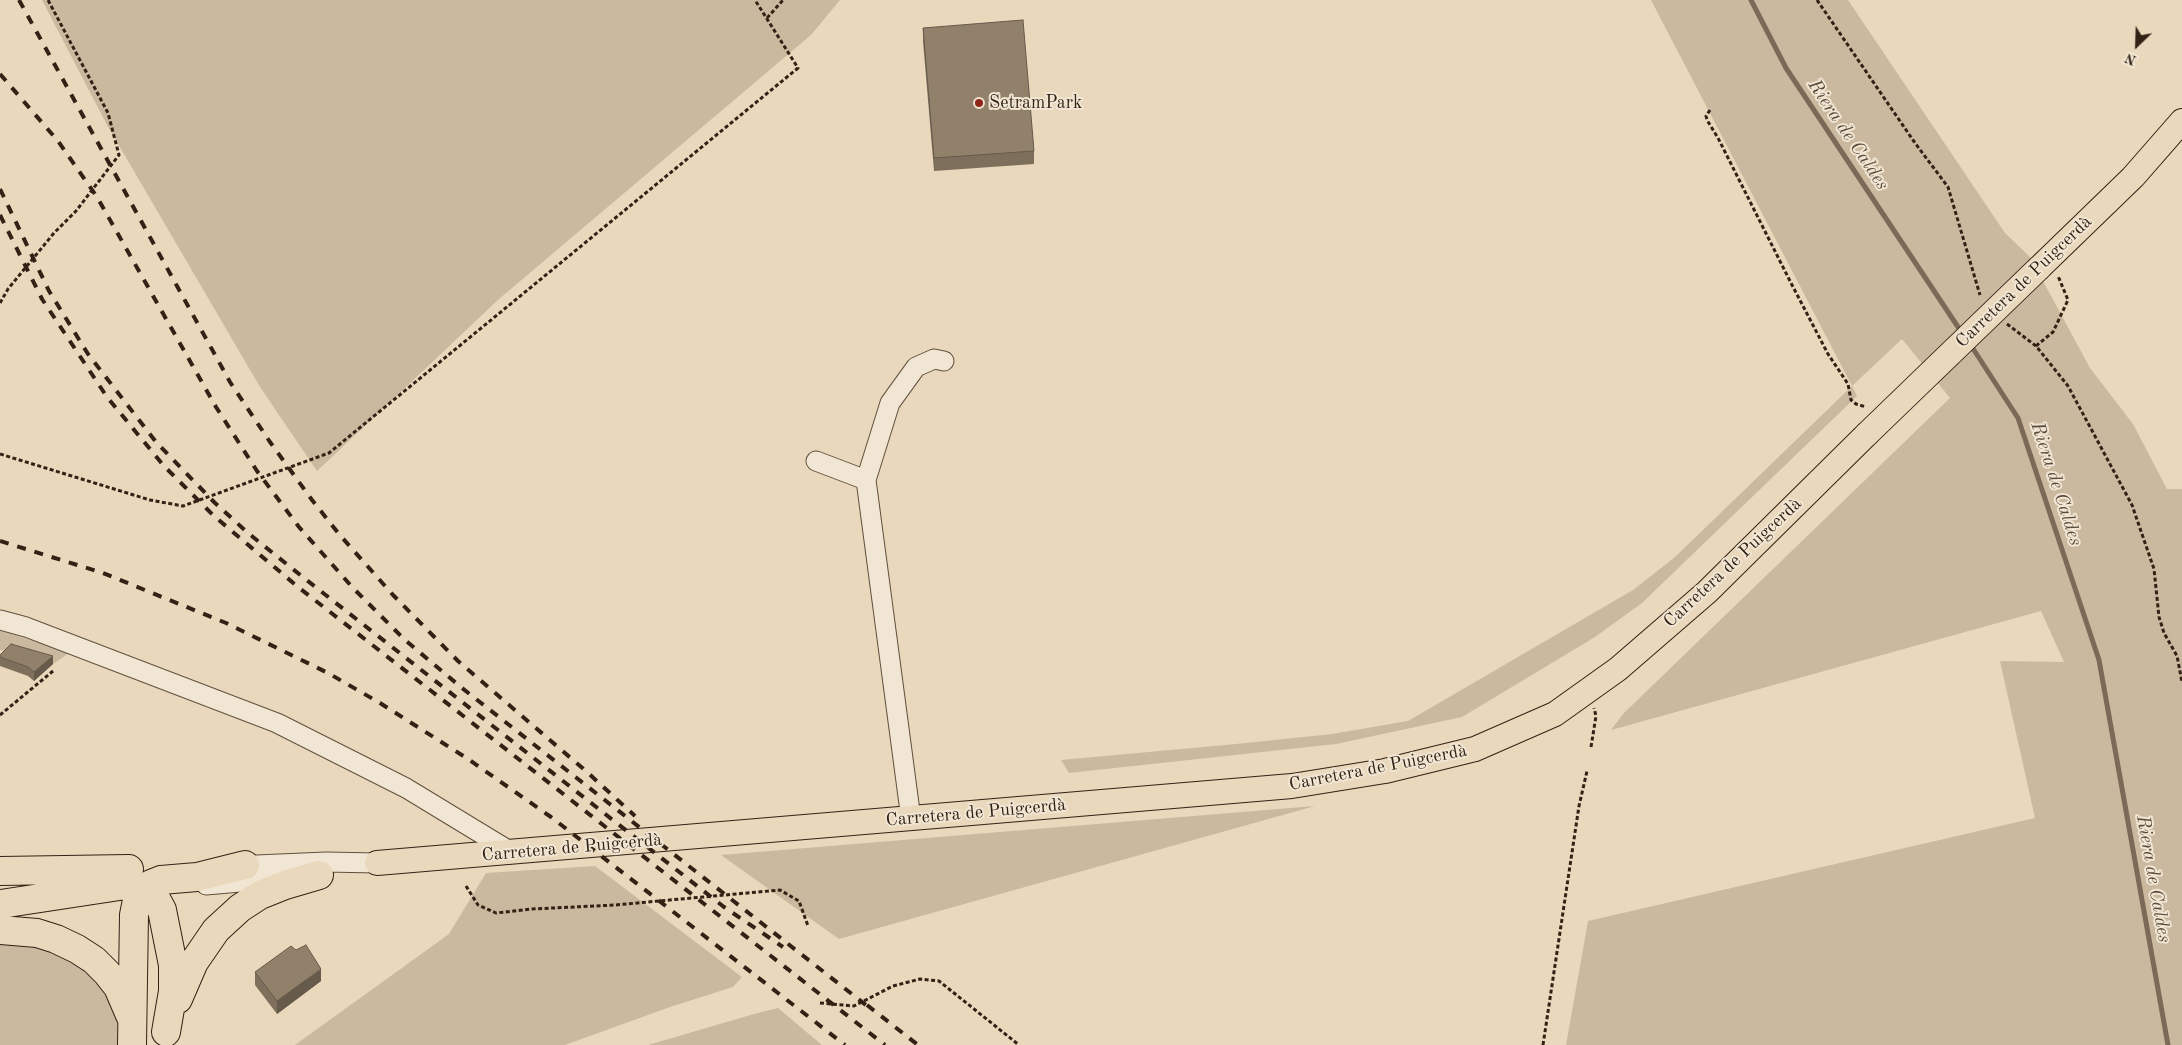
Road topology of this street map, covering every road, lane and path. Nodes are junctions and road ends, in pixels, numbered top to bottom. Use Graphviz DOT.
graph roads {
  1 [pos="48,0"];
  2 [pos="755,0"];
  3 [pos="783,0"];
  4 [pos="1817,0"];
  5 [pos="767,18"];
  6 [pos="1710,110"];
  7 [pos="2182,121"];
  8 [pos="2182,135"];
  9 [pos="2132,177"];
  10 [pos="1980,298"];
  11 [pos="2068,300"];
  12 [pos="0,303"];
  13 [pos="2002,320"];
  14 [pos="2036,346"];
  15 [pos="944,361"];
  16 [pos="1874,427"];
  17 [pos="0,454"];
  18 [pos="816,461"];
  19 [pos="866,480"];
  20 [pos="0,620"];
  21 [pos="53,671"];
  22 [pos="2182,682"];
  23 [pos="1590,689"];
  24 [pos="0,715"];
  25 [pos="1590,747"];
  26 [pos="1587,771"];
  27 [pos="911,819"];
  28 [pos="513,853"];
  29 [pos="377,863"];
  30 [pos="245,865"];
  31 [pos="194,867"];
  32 [pos="0,871"];
  33 [pos="319,875"];
  34 [pos="466,886"];
  35 [pos="144,890"];
  36 [pos="0,913"];
  37 [pos="808,926"];
  38 [pos="820,1003"];
  39 [pos="132,1038"];
  40 [pos="164,1039"];
  41 [pos="1019,1045"];
  42 [pos="1543,1045"];
  1 -- 12 [label="path"];
  2 -- 5 [label="path"];
  3 -- 5 [label="path"];
  4 -- 10 [label="path"];
  5 -- 17 [label="path"];
  6 -- 16 [label="path"];
  7 -- 9 [label="main road, Carretera de Puigcerdà"];
  8 -- 9 [label="main road, Carretera de Puigcerdà"];
  9 -- 16 [label="main road, Carretera de Puigcerdà, bridge"];
  11 -- 14 [label="path"];
  13 -- 14 [label="path"];
  14 -- 22 [label="path"];
  15 -- 19 [label="street"];
  16 -- 23 [label="main road, Carretera de Puigcerdà"];
  18 -- 19 [label="street"];
  19 -- 27 [label="street"];
  20 -- 28 [label="street"];
  21 -- 24 [label="path"];
  23 -- 25 [label="path"];
  23 -- 27 [label="main road, Carretera de Puigcerdà"];
  26 -- 42 [label="path"];
  27 -- 28 [label="main road, Carretera de Puigcerdà"];
  28 -- 29 [label="main road, Carretera de Puigcerdà"];
  29 -- 30 [label="street"];
  29 -- 33 [label="street"];
  30 -- 31 [label="street"];
  30 -- 35 [label="highway"];
  31 -- 32 [label="highway"];
  31 -- 36 [label="street"];
  33 -- 35 [label="street"];
  33 -- 40 [label="highway"];
  34 -- 37 [label="path"];
  35 -- 36 [label="highway"];
  35 -- 39 [label="highway"];
  35 -- 40 [label="highway"];
  36 -- 39 [label="highway"];
  38 -- 41 [label="path"];
}
